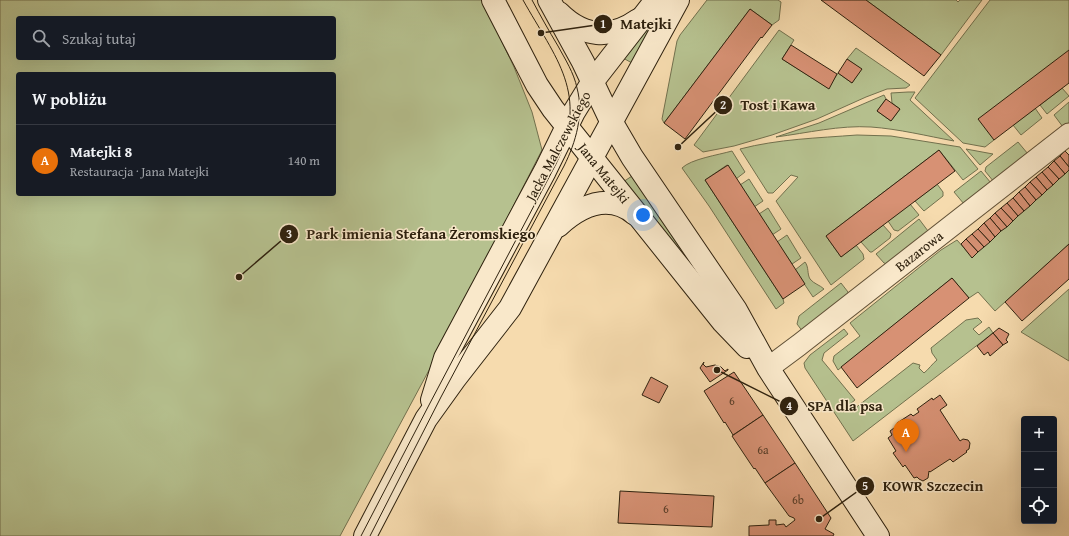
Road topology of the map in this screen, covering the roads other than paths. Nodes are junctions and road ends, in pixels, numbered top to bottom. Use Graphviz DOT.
graph roads {
  1 [pos="494,0"];
  2 [pos="678,0"];
  3 [pos="549,1"];
  4 [pos="651,6"];
  5 [pos="593,81"];
  6 [pos="611,121"];
  7 [pos="566,126"];
  8 [pos="1069,134"];
  9 [pos="592,157"];
  10 [pos="638,216"];
  11 [pos="549,236"];
  12 [pos="768,368"];
  13 [pos="426,419"];
  14 [pos="365,536"];
  15 [pos="878,536"];
  1 -- 7 [label="street, Jana Matejki"];
  2 -- 6 [label="street, Jacka Malczewskiego"];
  3 -- 4 [label="street, Jacka Malczewskiego"];
  3 -- 5 [label="street, Jana Matejki"];
  4 -- 5 [label="street, Jacka Malczewskiego"];
  5 -- 6 [label="street, Jana Matejki"];
  5 -- 7 [label="street, Jacka Malczewskiego"];
  6 -- 9 [label="street, Jacka Malczewskiego"];
  6 -- 12 [label="street, Jana Matejki"];
  7 -- 9 [label="street, Jana Matejki"];
  7 -- 13 [label="street, Jacka Malczewskiego"];
  8 -- 12 [label="street, Bazarowa"];
  9 -- 10 [label="street, Jana Matejki"];
  9 -- 11 [label="street, Jacka Malczewskiego"];
  10 -- 11 [label="street, Jacka Malczewskiego"];
  10 -- 12 [label="street, Jana Matejki"];
  11 -- 13 [label="street, Jacka Malczewskiego"];
  12 -- 15 [label="street, Jana Matejki"];
  13 -- 14 [label="street, Jacka Malczewskiego"];
}
